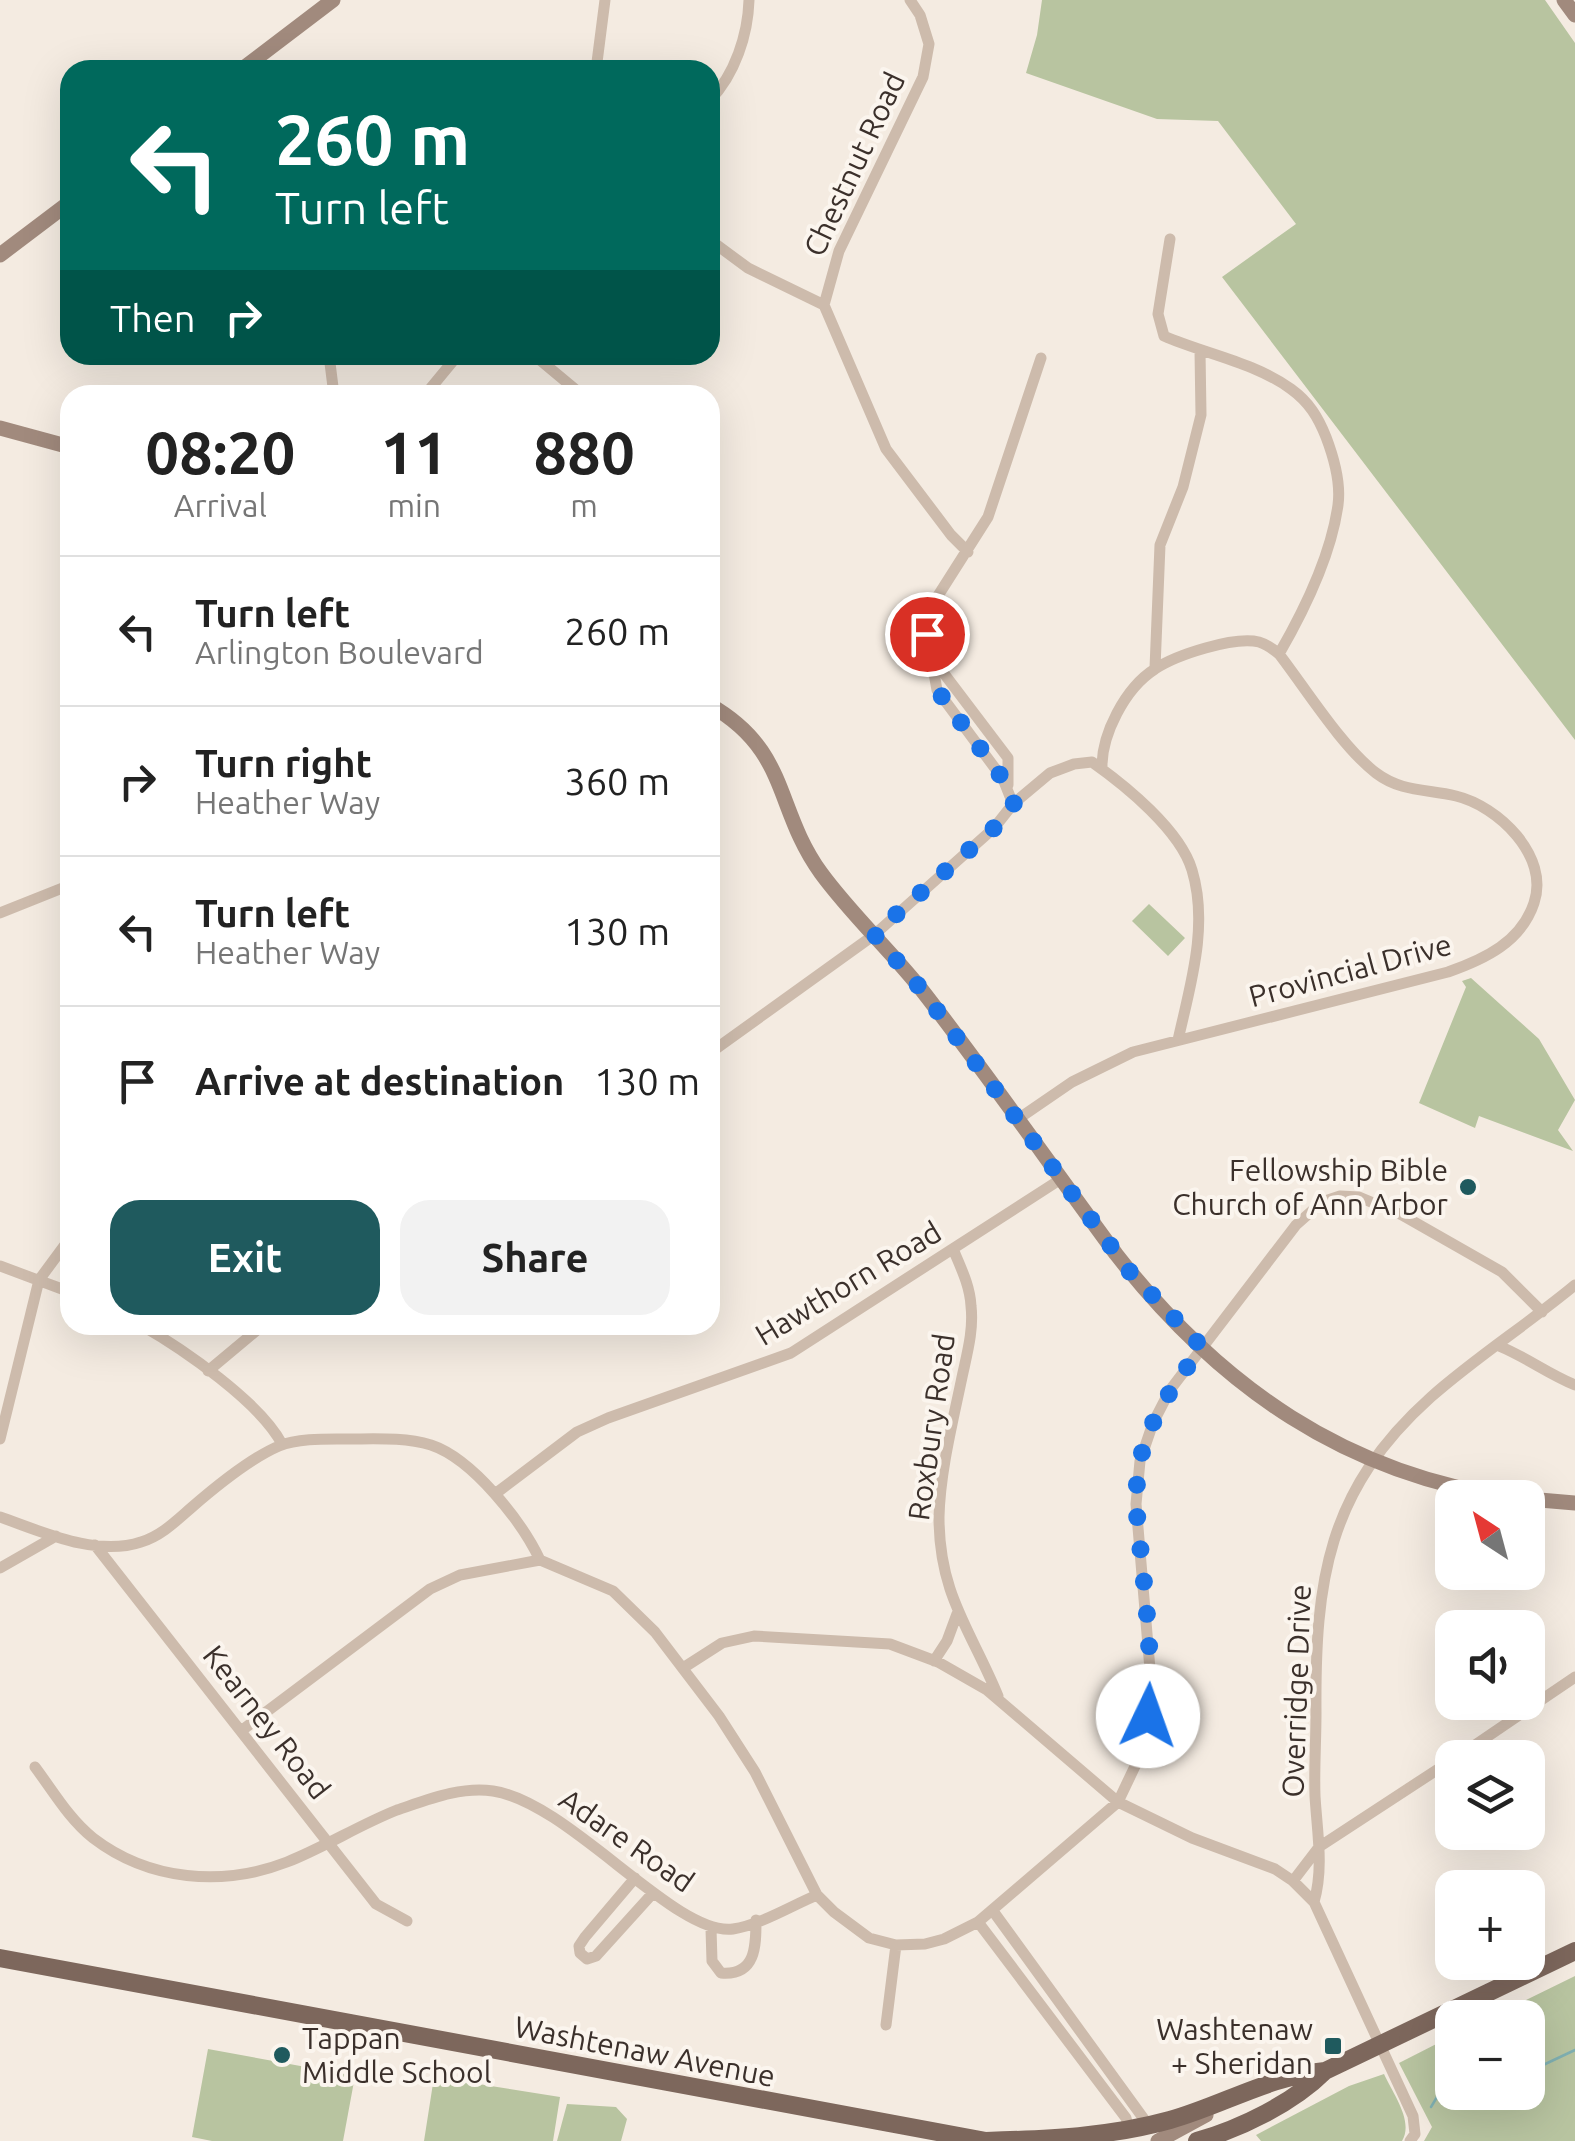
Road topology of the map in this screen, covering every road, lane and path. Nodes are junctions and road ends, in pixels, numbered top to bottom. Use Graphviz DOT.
graph roads {
  1 [pos="332,0"];
  2 [pos="605,0"];
  3 [pos="749,0"];
  4 [pos="910,0"];
  5 [pos="1564,0"];
  6 [pos="1575,15"];
  7 [pos="265,60"];
  8 [pos="597,60"];
  9 [pos="720,86"];
  10 [pos="60,210"];
  11 [pos="1170,239"];
  12 [pos="720,247"];
  13 [pos="0,255"];
  14 [pos="824,305"];
  15 [pos="1200,351"];
  16 [pos="1041,358"];
  17 [pos="450,365"];
  18 [pos="546,365"];
  19 [pos="432,385"];
  20 [pos="570,385"];
  21 [pos="0,428"];
  22 [pos="60,444"];
  23 [pos="968,552"];
  24 [pos="1279,654"];
  25 [pos="1155,668"];
  26 [pos="720,712"];
  27 [pos="1102,769"];
  28 [pos="1014,804"];
  29 [pos="60,889"];
  30 [pos="0,913"];
  31 [pos="874,934"];
  32 [pos="1178,1040"];
  33 [pos="720,1046"];
  34 [pos="1018,1120"];
  35 [pos="1061,1179"];
  36 [pos="953,1248"];
  37 [pos="60,1252"];
  38 [pos="0,1266"];
  39 [pos="39,1280"];
  40 [pos="1575,1286"];
  41 [pos="60,1288"];
  42 [pos="1575,1298"];
  43 [pos="1555,1302"];
  44 [pos="1542,1312"];
  45 [pos="156,1335"];
  46 [pos="251,1335"];
  47 [pos="1499,1346"];
  48 [pos="1202,1347"];
  49 [pos="208,1371"];
  50 [pos="1575,1385"];
  51 [pos="0,1439"];
  52 [pos="282,1444"];
  53 [pos="1373,1462"];
  54 [pos="1435,1482"];
  55 [pos="495,1494"];
  56 [pos="1545,1500"];
  57 [pos="1575,1503"];
  58 [pos="0,1517"];
  59 [pos="56,1536"];
  60 [pos="95,1545"];
  61 [pos="540,1560"];
  62 [pos="0,1568"];
  63 [pos="957,1614"];
  64 [pos="934,1661"];
  65 [pos="682,1668"];
  66 [pos="1575,1676"];
  67 [pos="999,1699"];
  68 [pos="242,1730"];
  69 [pos="1483,1740"];
  70 [pos="35,1768"];
  71 [pos="1435,1771"];
  72 [pos="1118,1802"];
  73 [pos="329,1841"];
  74 [pos="1319,1847"];
  75 [pos="636,1878"];
  76 [pos="1293,1880"];
  77 [pos="653,1893"];
  78 [pos="817,1895"];
  79 [pos="1314,1902"];
  80 [pos="992,1911"];
  81 [pos="756,1920"];
  82 [pos="407,1921"];
  83 [pos="978,1922"];
  84 [pos="711,1929"];
  85 [pos="896,1944"];
  86 [pos="1575,1950"];
  87 [pos="0,1958"];
  88 [pos="886,2025"];
  89 [pos="1086,2037"];
  90 [pos="1380,2044"];
  91 [pos="1072,2048"];
  92 [pos="1326,2071"];
  93 [pos="1129,2130"];
  94 [pos="1154,2133"];
  95 [pos="1203,2140"];
  96 [pos="986,2141"];
  97 [pos="1410,2141"];
  1 -- 7 [label="street"];
  2 -- 8 [label="street"];
  3 -- 9 [label="street"];
  4 -- 14 [label="street, Chestnut Road"];
  5 -- 6 [label="street"];
  10 -- 13 [label="street"];
  11 -- 15 [label="street"];
  12 -- 14 [label="street"];
  14 -- 23 [label="street, Chestnut Road"];
  15 -- 24 [label="street"];
  15 -- 25 [label="street"];
  16 -- 23 [label="street"];
  17 -- 19 [label="street"];
  18 -- 20 [label="street"];
  21 -- 22 [label="street"];
  23 -- 28 [label="street"];
  24 -- 25 [label="street"];
  24 -- 32 [label="street, Provincial Drive"];
  25 -- 27 [label="street"];
  26 -- 31 [label="street"];
  27 -- 28 [label="street"];
  27 -- 32 [label="street"];
  28 -- 31 [label="street"];
  29 -- 30 [label="street"];
  31 -- 33 [label="street"];
  31 -- 34 [label="street"];
  32 -- 34 [label="street, Provincial Drive"];
  34 -- 35 [label="street"];
  35 -- 36 [label="street, Hawthorn Road"];
  35 -- 48 [label="street"];
  36 -- 55 [label="street, Hawthorn Road"];
  36 -- 63 [label="street, Roxbury Road"];
  37 -- 39 [label="street"];
  38 -- 39 [label="street"];
  39 -- 41 [label="street"];
  39 -- 51 [label="street"];
  40 -- 43 [label="street, Overridge Drive"];
  42 -- 43 [label="street"];
  43 -- 44 [label="street, Overridge Drive"];
  44 -- 47 [label="street, Overridge Drive"];
  44 -- 48 [label="street"];
  45 -- 49 [label="street"];
  46 -- 49 [label="street"];
  47 -- 50 [label="street"];
  47 -- 53 [label="street, Overridge Drive"];
  48 -- 53 [label="street"];
  48 -- 72 [label="street"];
  49 -- 52 [label="street"];
  52 -- 55 [label="street"];
  52 -- 60 [label="street"];
  53 -- 54 [label="street"];
  53 -- 74 [label="street, Overridge Drive"];
  55 -- 61 [label="street"];
  56 -- 57 [label="street"];
  58 -- 59 [label="street"];
  59 -- 60 [label="street"];
  59 -- 62 [label="street"];
  60 -- 68 [label="street, Kearney Road"];
  61 -- 65 [label="street"];
  61 -- 68 [label="street"];
  63 -- 64 [label="street"];
  63 -- 67 [label="street, Roxbury Road"];
  64 -- 65 [label="street"];
  64 -- 67 [label="street"];
  65 -- 78 [label="street"];
  66 -- 69 [label="street"];
  67 -- 72 [label="street"];
  68 -- 73 [label="street, Kearney Road"];
  70 -- 73 [label="street, Adare Road"];
  71 -- 74 [label="street"];
  72 -- 76 [label="street"];
  72 -- 80 [label="street"];
  73 -- 75 [label="street, Adare Road"];
  73 -- 82 [label="street, Kearney Road"];
  74 -- 76 [label="street"];
  74 -- 79 [label="street, Overridge Drive"];
  75 -- 77 [label="street, Adare Road"];
  75 -- 77 [label="street"];
  76 -- 79 [label="street"];
  77 -- 84 [label="street, Adare Road"];
  78 -- 81 [label="street, Adare Road"];
  78 -- 85 [label="street"];
  79 -- 90 [label="street"];
  80 -- 83 [label="street"];
  80 -- 89 [label="street"];
  81 -- 84 [label="street, Adare Road"];
  81 -- 84 [label="street"];
  83 -- 85 [label="street"];
  83 -- 91 [label="street"];
  85 -- 88 [label="street"];
  86 -- 90 [label="main road, Washtenaw Avenue"];
  87 -- 96 [label="main road, Washtenaw Avenue"];
  89 -- 91 [label="street"];
  89 -- 94 [label="street"];
  90 -- 92 [label="main road, Washtenaw Avenue"];
  90 -- 97 [label="street"];
  91 -- 93 [label="street"];
  92 -- 94 [label="main road, Washtenaw Avenue"];
  92 -- 95 [label="main road, Washtenaw Avenue"];
  93 -- 94 [label="main road, Washtenaw Avenue"];
  93 -- 96 [label="main road, Washtenaw Avenue"];
}
